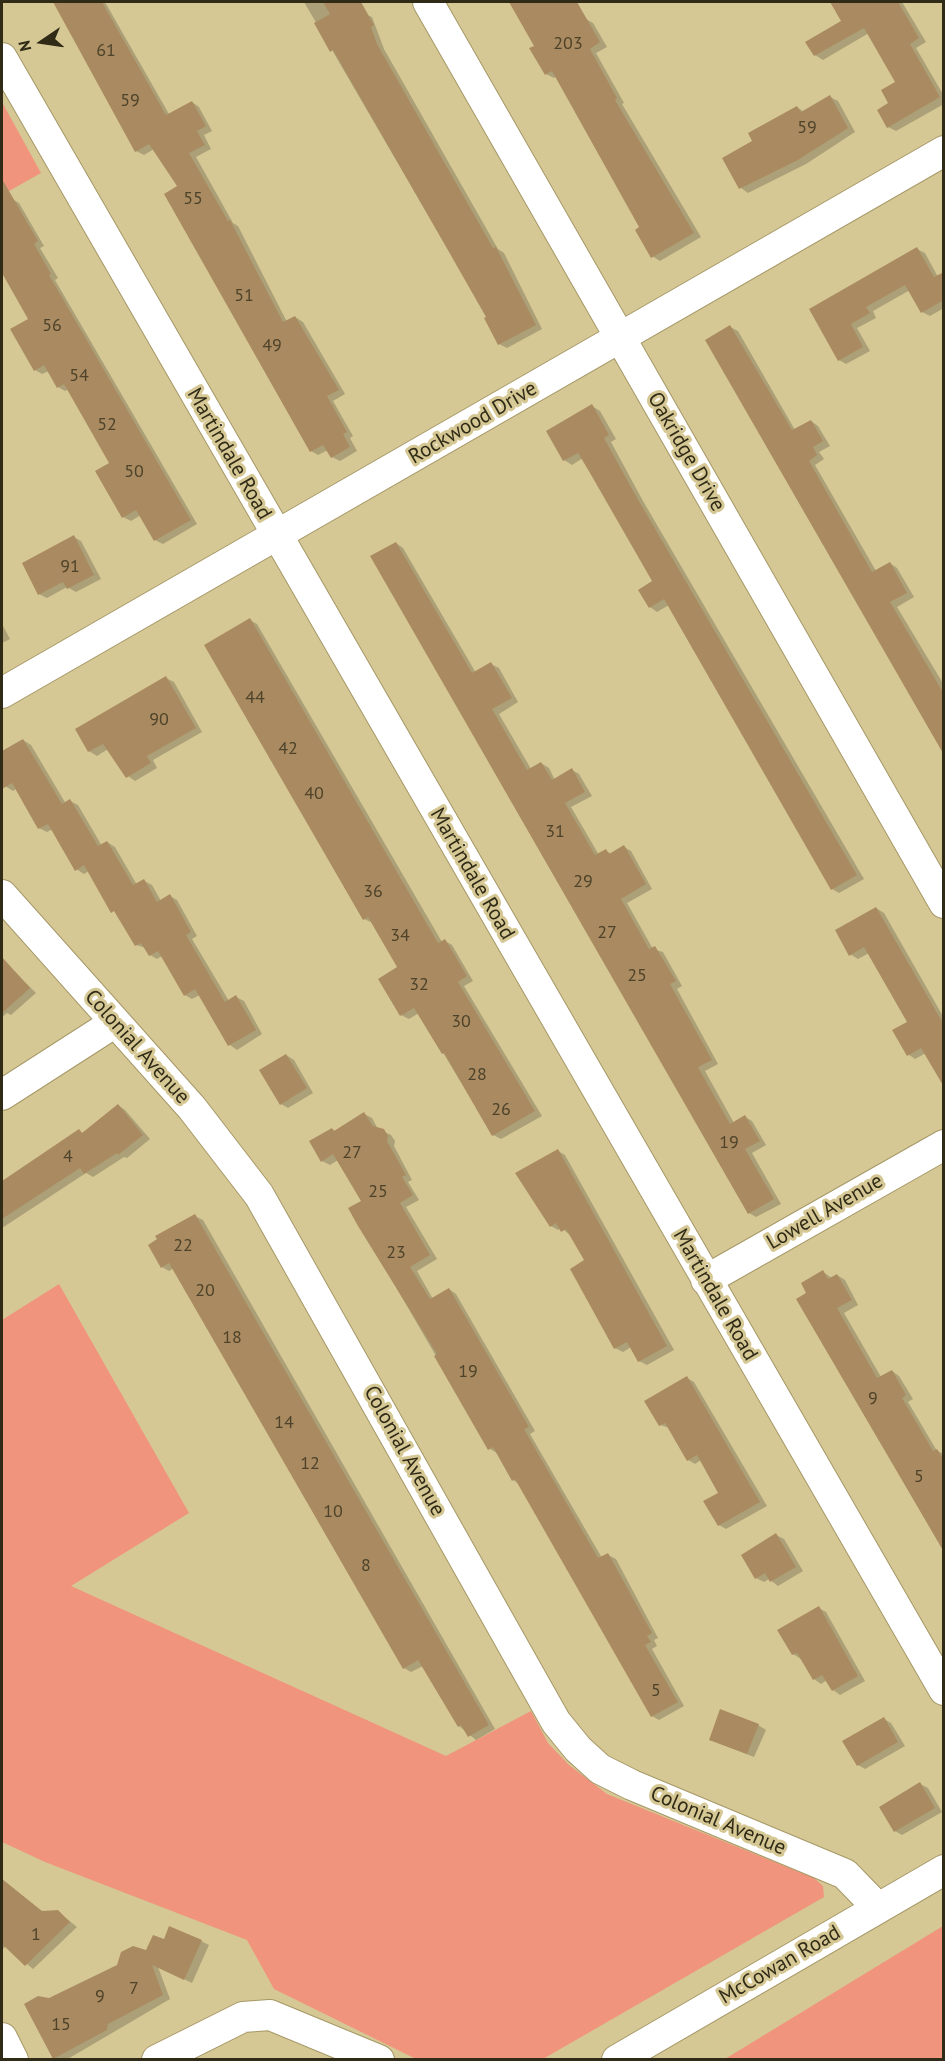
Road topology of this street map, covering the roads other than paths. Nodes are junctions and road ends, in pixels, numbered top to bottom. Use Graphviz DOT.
graph roads {
  1 [pos="428,2"];
  2 [pos="2,58"];
  3 [pos="944,151"];
  4 [pos="621,339"];
  5 [pos="276,536"];
  6 [pos="2,693"];
  7 [pos="2,895"];
  8 [pos="944,903"];
  9 [pos="114,1023"];
  10 [pos="2,1095"];
  11 [pos="944,1145"];
  12 [pos="706,1280"];
  13 [pos="944,1690"];
  14 [pos="944,1870"];
  15 [pos="878,1908"];
  16 [pos="2,2038"];
  17 [pos="13,2060"];
  18 [pos="157,2060"];
  19 [pos="379,2060"];
  20 [pos="617,2060"];
  1 -- 4 [label="street, Oakridge Drive"];
  2 -- 5 [label="street, Martindale Road"];
  3 -- 4 [label="street, Rockwood Drive"];
  4 -- 5 [label="street, Rockwood Drive"];
  4 -- 8 [label="street, Oakridge Drive"];
  5 -- 6 [label="street, Rockwood Drive"];
  5 -- 12 [label="street, Martindale Road"];
  7 -- 9 [label="street, Colonial Avenue"];
  9 -- 10 [label="street"];
  9 -- 15 [label="street, Colonial Avenue"];
  11 -- 12 [label="street, Lowell Avenue"];
  12 -- 13 [label="street, Martindale Road"];
  14 -- 15 [label="street, McCowan Road"];
  15 -- 20 [label="street, McCowan Road"];
  16 -- 17 [label="street"];
  18 -- 19 [label="street"];
}
